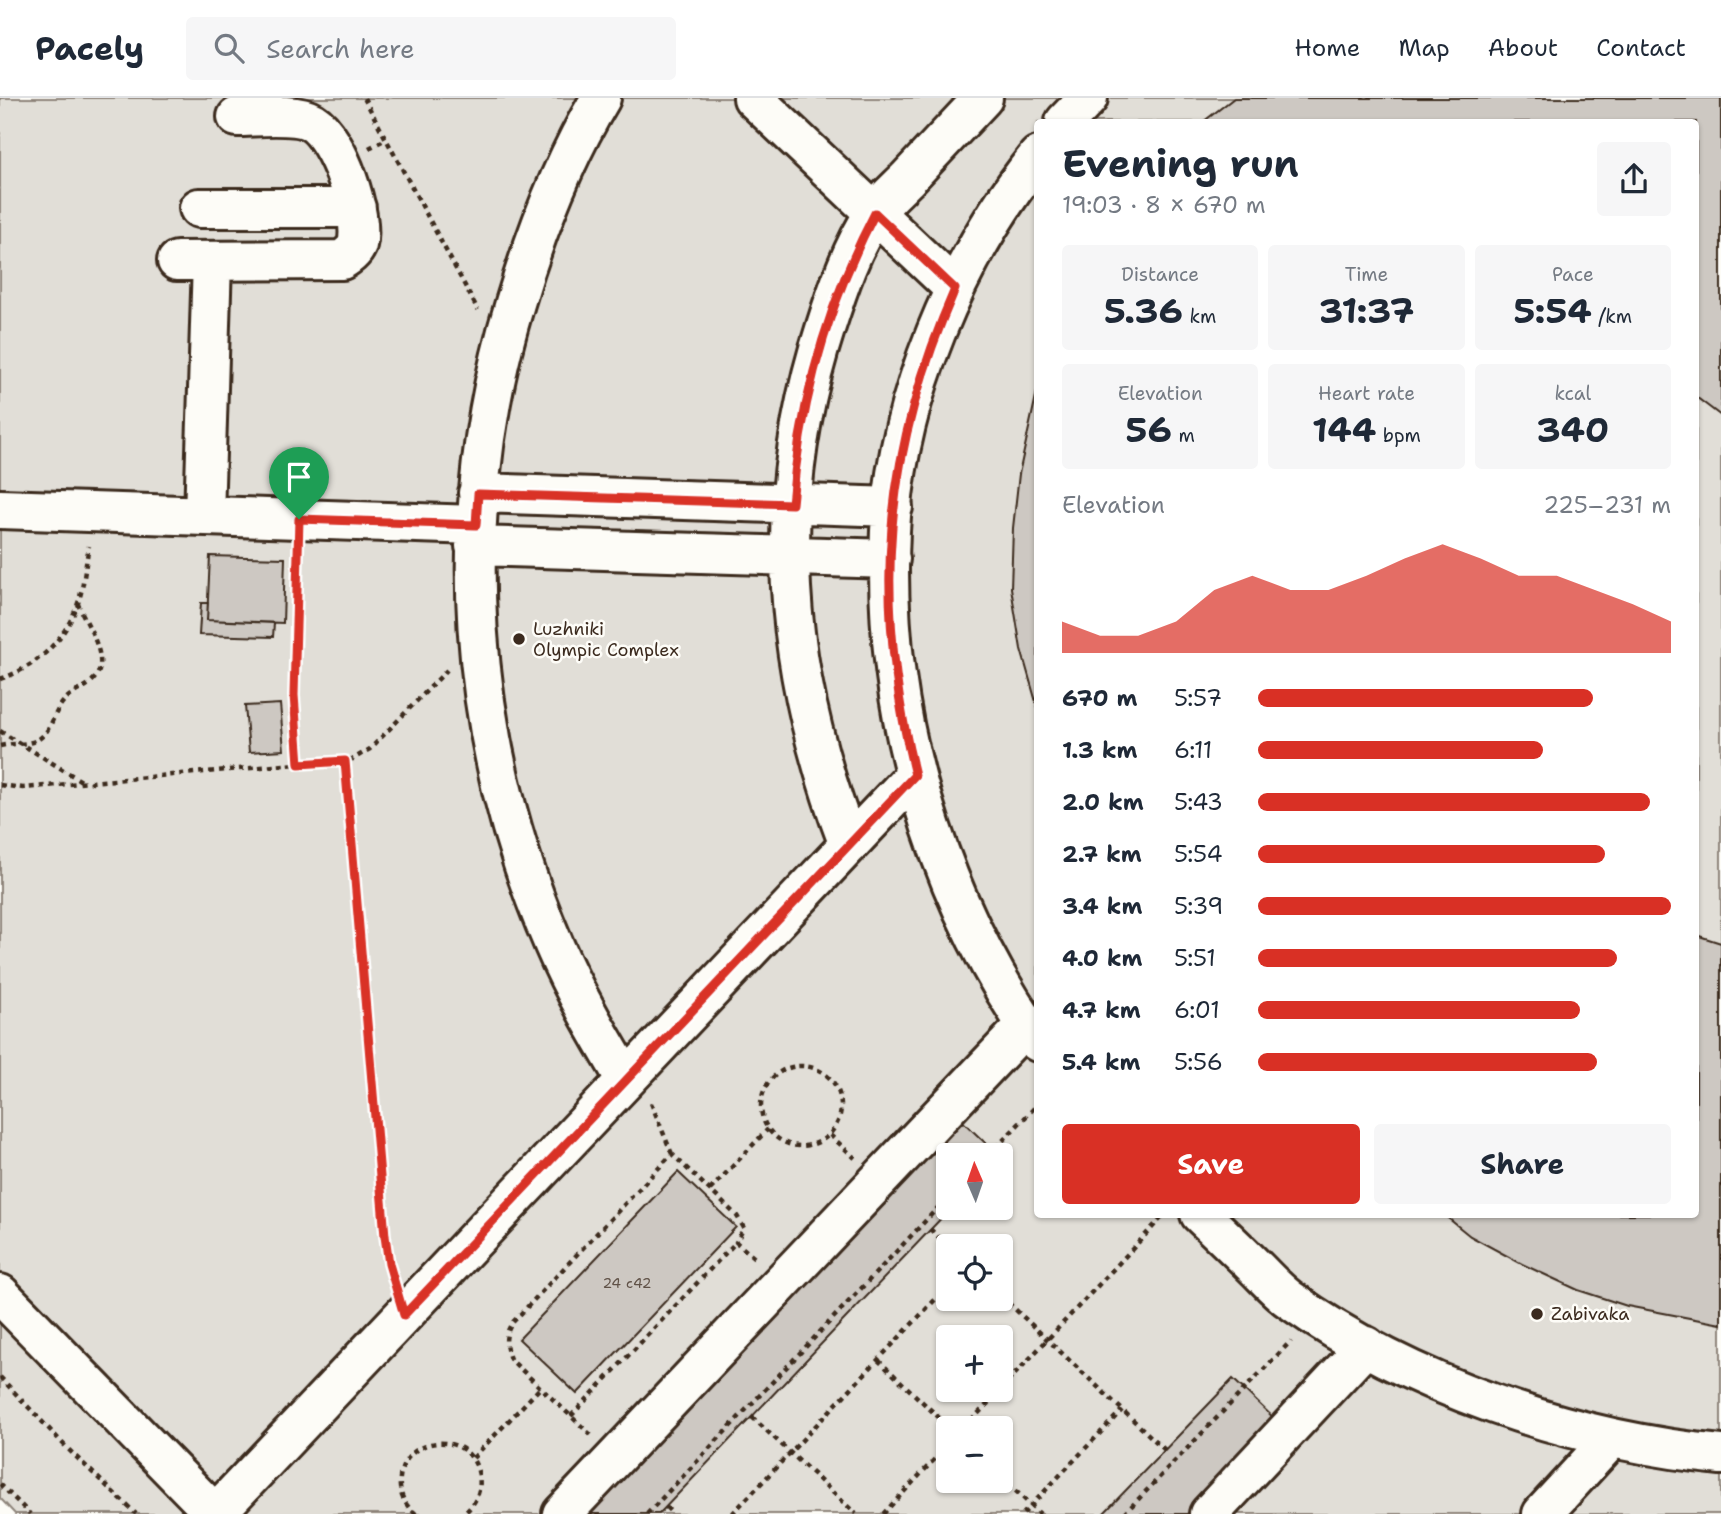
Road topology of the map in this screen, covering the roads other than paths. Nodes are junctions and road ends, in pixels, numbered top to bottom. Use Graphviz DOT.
graph roads {
  1 [pos="601,98"];
  2 [pos="753,98"];
  3 [pos="983,98"];
  4 [pos="1087,98"];
  5 [pos="237,117"];
  6 [pos="1068,119"];
  7 [pos="1034,162"];
  8 [pos="199,208"];
  9 [pos="356,208"];
  10 [pos="875,213"];
  11 [pos="955,289"];
  12 [pos="792,504"];
  13 [pos="893,507"];
  14 [pos="0,509"];
  15 [pos="204,516"];
  16 [pos="476,521"];
  17 [pos="790,556"];
  18 [pos="890,559"];
  19 [pos="915,775"];
  20 [pos="849,845"];
  21 [pos="1032,1033"];
  22 [pos="634,1072"];
  23 [pos="1204,1218"];
  24 [pos="0,1294"];
  25 [pos="1366,1346"];
  26 [pos="1612,1438"];
  27 [pos="1721,1455"];
  28 [pos="1550,1512"];
  29 [pos="215,1514"];
  30 [pos="562,1514"];
  31 [pos="1209,1514"];
  1 -- 16 [label="street"];
  2 -- 10 [label="street"];
  3 -- 10 [label="street"];
  4 -- 6 [label="street"];
  5 -- 9 [label="street"];
  7 -- 11 [label="street"];
  8 -- 9 [label="street"];
  9 -- 15 [label="street"];
  10 -- 11 [label="street"];
  10 -- 12 [label="street"];
  11 -- 13 [label="street"];
  12 -- 13 [label="street"];
  12 -- 16 [label="street"];
  12 -- 17 [label="street"];
  13 -- 18 [label="street"];
  14 -- 15 [label="street"];
  15 -- 16 [label="street"];
  16 -- 17 [label="street"];
  16 -- 22 [label="street"];
  17 -- 18 [label="street"];
  17 -- 20 [label="street"];
  18 -- 19 [label="street"];
  19 -- 20 [label="street"];
  19 -- 21 [label="street"];
  20 -- 22 [label="street"];
  21 -- 30 [label="street"];
  22 -- 29 [label="street"];
  23 -- 25 [label="street"];
  24 -- 29 [label="street"];
  25 -- 26 [label="street"];
  25 -- 31 [label="street"];
  26 -- 27 [label="street"];
  26 -- 28 [label="street"];
}
